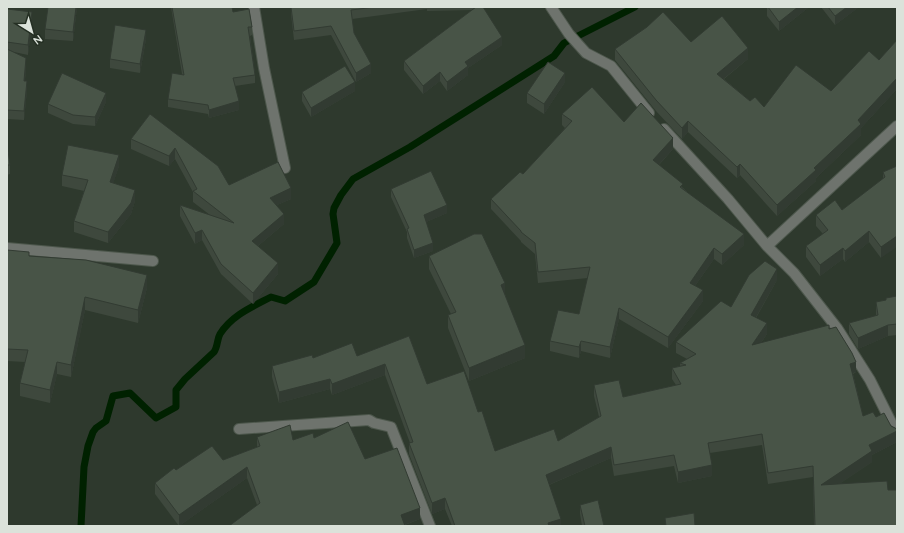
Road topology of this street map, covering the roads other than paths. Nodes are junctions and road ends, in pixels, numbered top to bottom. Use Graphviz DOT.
graph roads {
  1 [pos="254,7"];
  2 [pos="551,7"];
  3 [pos="897,126"];
  4 [pos="285,168"];
  5 [pos="767,246"];
  6 [pos="7,248"];
  7 [pos="153,261"];
  8 [pos="239,429"];
  9 [pos="897,434"];
  10 [pos="430,526"];
  1 -- 4 [label="street"];
  2 -- 5 [label="street"];
  3 -- 5 [label="street"];
  5 -- 9 [label="street"];
  6 -- 7 [label="street"];
  8 -- 10 [label="street"];
}
